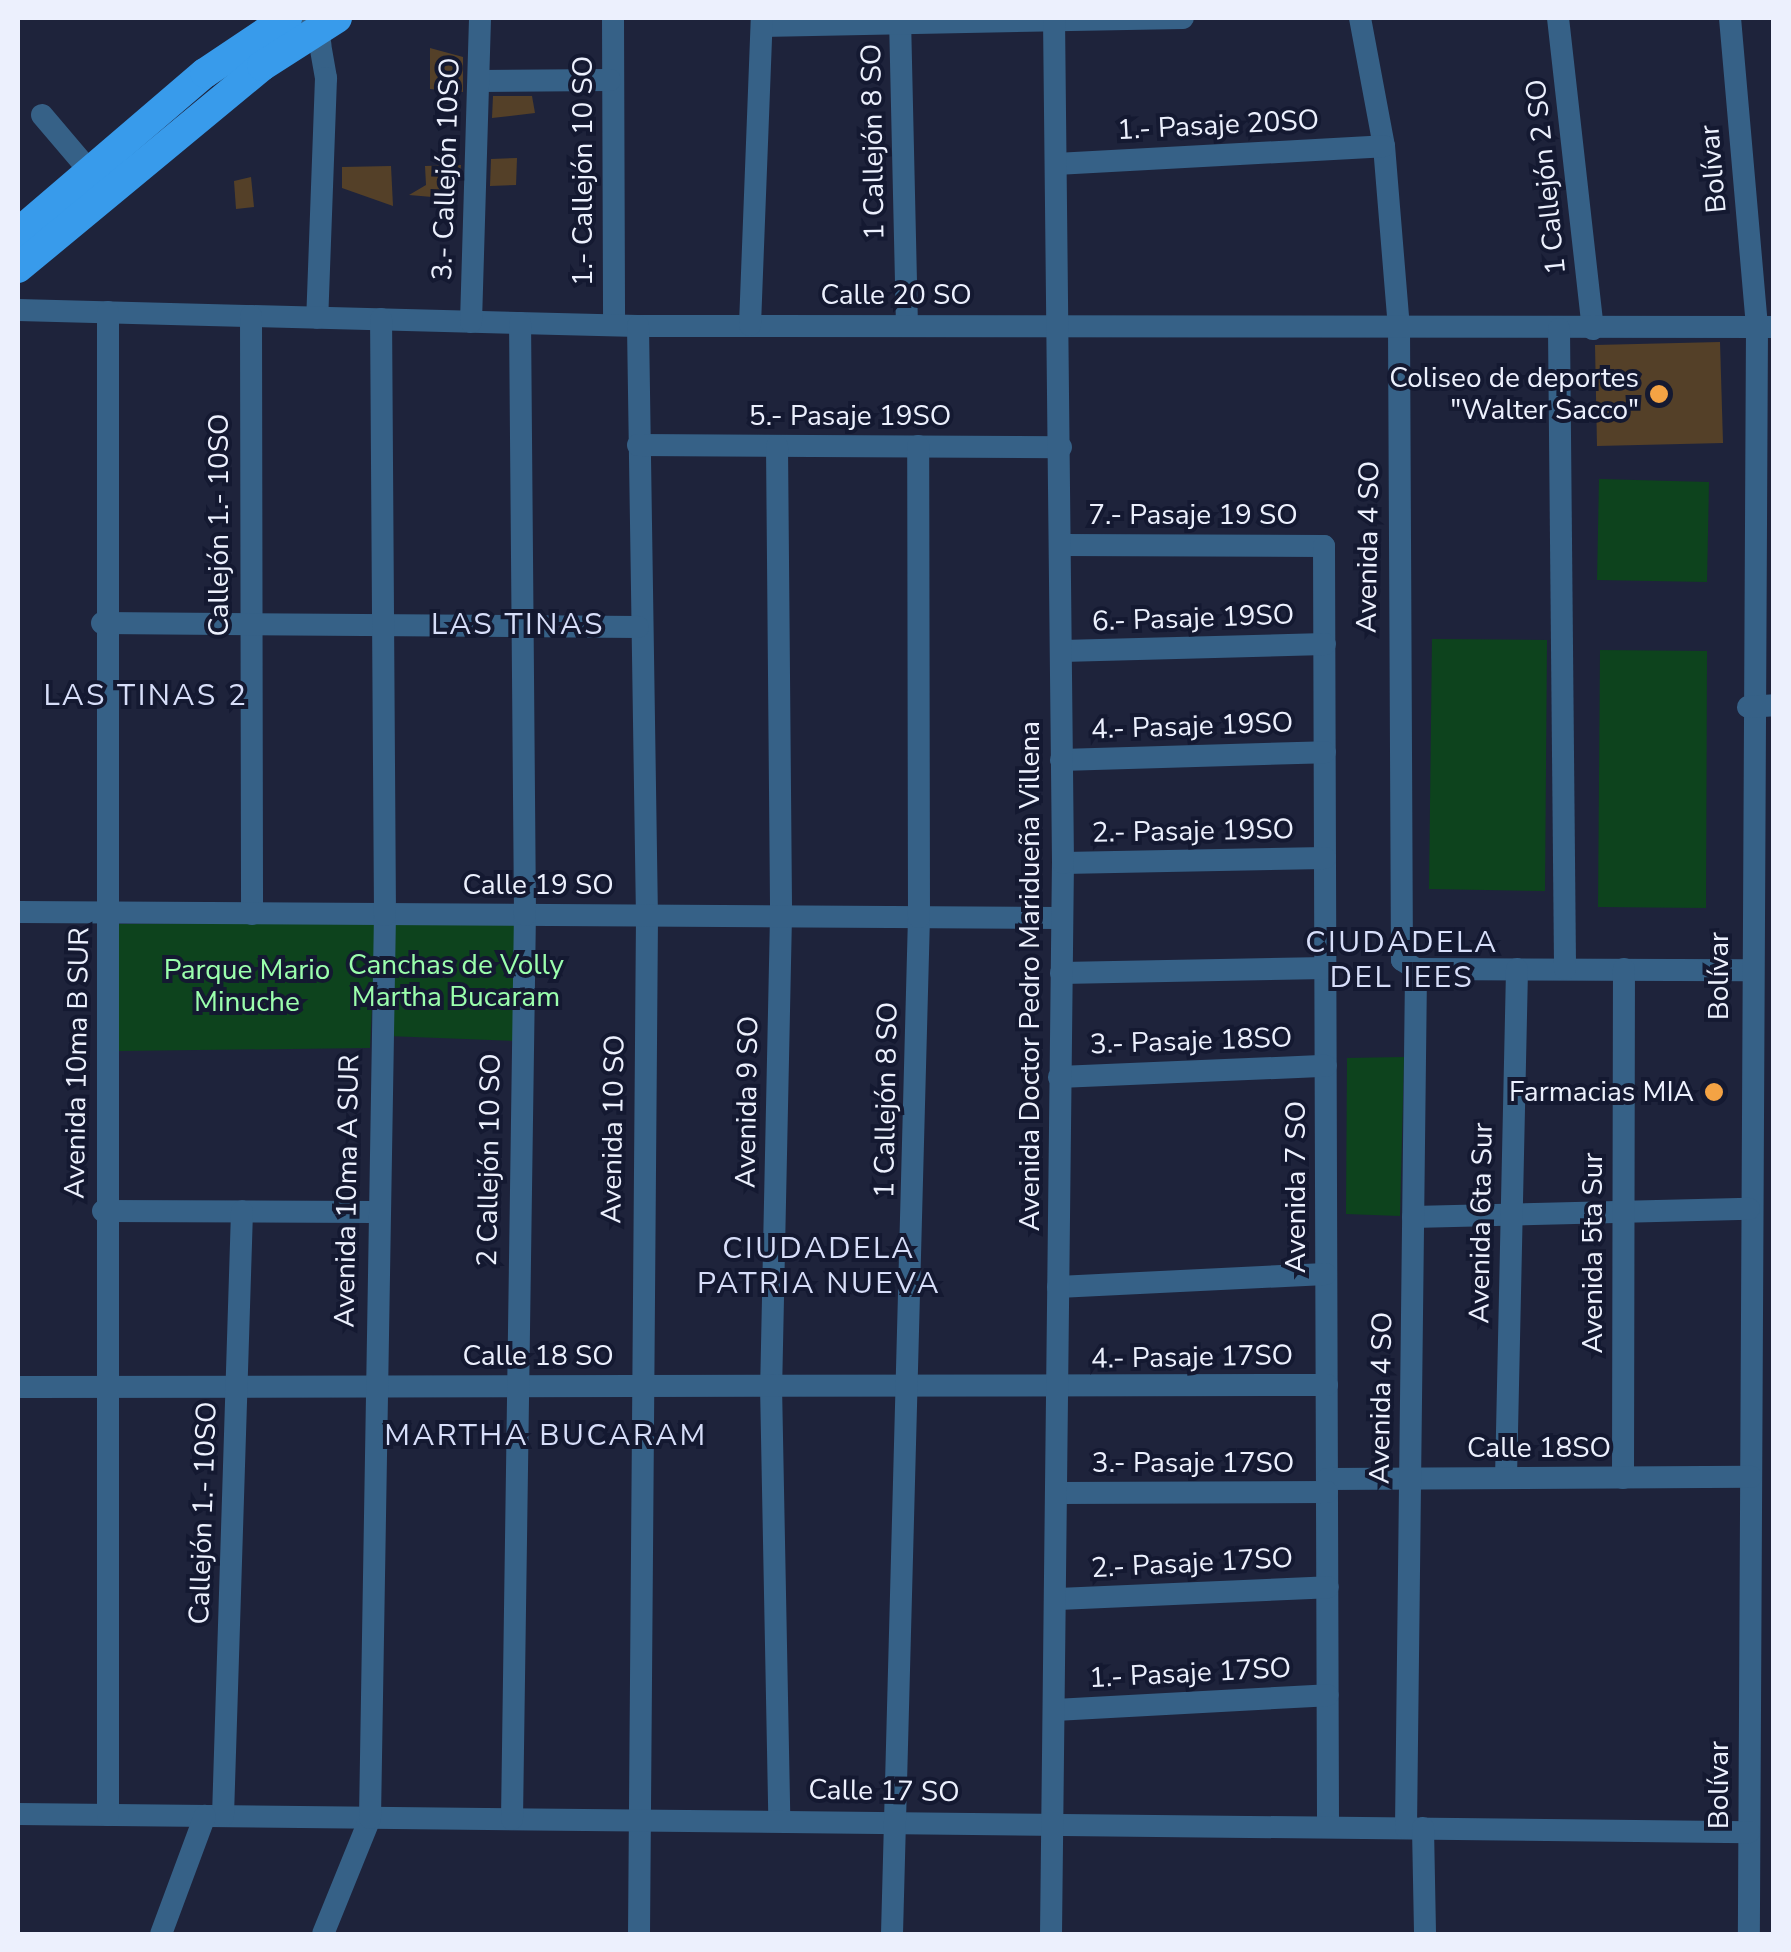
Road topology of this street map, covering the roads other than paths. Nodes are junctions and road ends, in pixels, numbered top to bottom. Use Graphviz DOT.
graph roads {
  1 [pos="480,18"];
  2 [pos="613,18"];
  3 [pos="1183,18"];
  4 [pos="1360,18"];
  5 [pos="1558,18"];
  6 [pos="1730,18"];
  7 [pos="309,21"];
  8 [pos="1054,21"];
  9 [pos="762,22"];
  10 [pos="900,22"];
  11 [pos="610,80"];
  12 [pos="479,81"];
  13 [pos="42,115"];
  14 [pos="1384,146"];
  15 [pos="1056,164"];
  16 [pos="88,169"];
  17 [pos="18,233"];
  18 [pos="18,268"];
  19 [pos="18,310"];
  20 [pos="108,312"];
  21 [pos="251,316"];
  22 [pos="316,318"];
  23 [pos="381,319"];
  24 [pos="472,322"];
  25 [pos="520,322"];
  26 [pos="614,325"];
  27 [pos="750,325"];
  28 [pos="907,325"];
  29 [pos="638,326"];
  30 [pos="1765,326"];
  31 [pos="1058,327"];
  32 [pos="1399,327"];
  33 [pos="1559,328"];
  34 [pos="1593,329"];
  35 [pos="638,445"];
  36 [pos="777,446"];
  37 [pos="918,446"];
  38 [pos="1061,447"];
  39 [pos="1062,545"];
  40 [pos="1324,546"];
  41 [pos="102,623"];
  42 [pos="248,624"];
  43 [pos="379,624"];
  44 [pos="518,625"];
  45 [pos="638,628"];
  46 [pos="1324,644"];
  47 [pos="1062,652"];
  48 [pos="1774,704"];
  49 [pos="1748,707"];
  50 [pos="1325,752"];
  51 [pos="1061,760"];
  52 [pos="1325,858"];
  53 [pos="1062,864"];
  54 [pos="18,912"];
  55 [pos="110,914"];
  56 [pos="252,914"];
  57 [pos="384,915"];
  58 [pos="524,916"];
  59 [pos="646,916"];
  60 [pos="781,916"];
  61 [pos="920,917"];
  62 [pos="1059,918"];
  63 [pos="1409,965"];
  64 [pos="1326,968"];
  65 [pos="1517,969"];
  66 [pos="1565,969"];
  67 [pos="1624,969"];
  68 [pos="1748,970"];
  69 [pos="1061,974"];
  70 [pos="1774,1043"];
  71 [pos="1750,1046"];
  72 [pos="1326,1066"];
  73 [pos="1058,1077"];
  74 [pos="1750,1209"];
  75 [pos="103,1211"];
  76 [pos="242,1211"];
  77 [pos="374,1212"];
  78 [pos="1622,1212"];
  79 [pos="1512,1214"];
  80 [pos="1413,1217"];
  81 [pos="1326,1274"];
  82 [pos="1058,1287"];
  83 [pos="1774,1350"];
  84 [pos="1750,1352"];
  85 [pos="910,1384"];
  86 [pos="1327,1384"];
  87 [pos="771,1385"];
  88 [pos="638,1386"];
  89 [pos="18,1387"];
  90 [pos="237,1387"];
  91 [pos="373,1387"];
  92 [pos="514,1387"];
  93 [pos="106,1388"];
  94 [pos="1059,1390"];
  95 [pos="1752,1477"];
  96 [pos="1410,1478"];
  97 [pos="1506,1478"];
  98 [pos="1624,1478"];
  99 [pos="1327,1485"];
  100 [pos="1059,1494"];
  101 [pos="1328,1587"];
  102 [pos="1058,1599"];
  103 [pos="1774,1677"];
  104 [pos="1749,1678"];
  105 [pos="1328,1696"];
  106 [pos="1056,1710"];
  107 [pos="108,1815"];
  108 [pos="214,1816"];
  109 [pos="370,1818"];
  110 [pos="512,1819"];
  111 [pos="779,1819"];
  112 [pos="639,1820"];
  113 [pos="21,1821"];
  114 [pos="894,1821"];
  115 [pos="1056,1824"];
  116 [pos="1328,1828"];
  117 [pos="1415,1828"];
  118 [pos="1749,1842"];
  119 [pos="1774,1850"];
  120 [pos="161,1934"];
  121 [pos="323,1934"];
  122 [pos="639,1934"];
  123 [pos="892,1934"];
  124 [pos="1051,1934"];
  125 [pos="1425,1934"];
  126 [pos="1749,1934"];
  1 -- 12 [label="street, 3.- Callejón 10SO"];
  2 -- 11 [label="street, 1.- Callejón 10 SO"];
  3 -- 8 [label="street"];
  4 -- 14 [label="street, Avenida 4 SO"];
  5 -- 34 [label="street, 1 Callejón 2 SO"];
  6 -- 30 [label="street, Bolívar"];
  7 -- 16 [label="main road"];
  7 -- 18 [label="main road"];
  7 -- 22 [label="street"];
  8 -- 10 [label="street"];
  8 -- 15 [label="street, Avenida Doctor Pedro Maridueña Villena"];
  9 -- 10 [label="street"];
  9 -- 27 [label="street"];
  10 -- 28 [label="street, 1 Callejón 8 SO"];
  11 -- 12 [label="street"];
  11 -- 26 [label="street, 1.- Callejón 10 SO"];
  12 -- 24 [label="street, 3.- Callejón 10SO"];
  13 -- 16 [label="street"];
  14 -- 15 [label="street, 1.- Pasaje 20SO"];
  14 -- 32 [label="street, Avenida 4 SO"];
  15 -- 31 [label="street, Avenida Doctor Pedro Maridueña Villena"];
  16 -- 17 [label="main road"];
  19 -- 20 [label="street, Calle 20 SO"];
  20 -- 21 [label="street, Calle 20 SO"];
  20 -- 41 [label="street, Avenida 10ma B SUR"];
  21 -- 22 [label="street, Calle 20 SO"];
  21 -- 42 [label="street, Callejón 1.- 10SO"];
  22 -- 23 [label="street, Calle 20 SO"];
  23 -- 24 [label="street, Calle 20 SO"];
  23 -- 43 [label="street, Avenida 10ma A SUR"];
  24 -- 25 [label="street, Calle 20 SO"];
  25 -- 26 [label="street, Calle 20 SO"];
  25 -- 44 [label="street, 2 Callejón 10 SO"];
  26 -- 29 [label="street, Calle 20 SO"];
  27 -- 28 [label="street, Calle 20 SO"];
  27 -- 29 [label="street, Calle 20 SO"];
  28 -- 31 [label="street, Calle 20 SO"];
  29 -- 35 [label="street, Avenida 10 SO"];
  30 -- 34 [label="street, Calle 20 SO"];
  30 -- 49 [label="street, Bolívar"];
  31 -- 32 [label="street, Calle 20 SO"];
  31 -- 38 [label="street, Avenida Doctor Pedro Maridueña Villena"];
  32 -- 33 [label="street, Calle 20 SO"];
  32 -- 63 [label="street, Avenida 4 SO"];
  33 -- 34 [label="street, Calle 20 SO"];
  33 -- 66 [label="street"];
  35 -- 36 [label="street, 5.- Pasaje 19SO"];
  35 -- 45 [label="street, Avenida 10 SO"];
  36 -- 37 [label="street, 5.- Pasaje 19SO"];
  36 -- 60 [label="street, Avenida 9 SO"];
  37 -- 38 [label="street, 5.- Pasaje 19SO"];
  37 -- 61 [label="street, 1 Callejón 8 SO"];
  38 -- 39 [label="street, Avenida Doctor Pedro Maridueña Villena"];
  39 -- 40 [label="street, 7.- Pasaje 19 SO"];
  39 -- 47 [label="street, Avenida Doctor Pedro Maridueña Villena"];
  40 -- 46 [label="street, Avenida 7 SO"];
  41 -- 42 [label="street"];
  41 -- 55 [label="street, Avenida 10ma B SUR"];
  42 -- 43 [label="street"];
  42 -- 56 [label="street, Callejón 1.- 10SO"];
  43 -- 44 [label="street"];
  43 -- 57 [label="street, Avenida 10ma A SUR"];
  44 -- 45 [label="street"];
  44 -- 58 [label="street, 2 Callejón 10 SO"];
  45 -- 59 [label="street, Avenida 10 SO"];
  46 -- 47 [label="street, 6.- Pasaje 19SO"];
  46 -- 50 [label="street, Avenida 7 SO"];
  47 -- 51 [label="street, Avenida Doctor Pedro Maridueña Villena"];
  48 -- 49 [label="street"];
  49 -- 68 [label="street, Bolívar"];
  50 -- 51 [label="street, 4.- Pasaje 19SO"];
  50 -- 52 [label="street, Avenida 7 SO"];
  51 -- 53 [label="street, Avenida Doctor Pedro Maridueña Villena"];
  52 -- 53 [label="street, 2.- Pasaje 19SO"];
  52 -- 64 [label="street, Avenida 7 SO"];
  53 -- 62 [label="street, Avenida Doctor Pedro Maridueña Villena"];
  54 -- 55 [label="street, Calle 19 SO"];
  55 -- 56 [label="street, Calle 19 SO"];
  55 -- 75 [label="street, Avenida 10ma B SUR"];
  56 -- 57 [label="street, Calle 19 SO"];
  57 -- 58 [label="street, Calle 19 SO"];
  57 -- 77 [label="street, Avenida 10ma A SUR"];
  58 -- 59 [label="street, Calle 19 SO"];
  58 -- 92 [label="street, 2 Callejón 10 SO"];
  59 -- 60 [label="street, Calle 19 SO"];
  59 -- 88 [label="street, Avenida 10 SO"];
  60 -- 61 [label="street, Calle 19 SO"];
  60 -- 87 [label="street, Avenida 9 SO"];
  61 -- 62 [label="street, Calle 19 SO"];
  61 -- 85 [label="street, 1 Callejón 8 SO"];
  62 -- 69 [label="street, Avenida Doctor Pedro Maridueña Villena"];
  63 -- 65 [label="street"];
  63 -- 80 [label="street, Avenida 4 SO"];
  64 -- 69 [label="street"];
  64 -- 72 [label="street, Avenida 7 SO"];
  65 -- 66 [label="street"];
  65 -- 79 [label="street, Avenida 6ta Sur"];
  66 -- 67 [label="street"];
  67 -- 68 [label="street"];
  67 -- 78 [label="street, Avenida 5ta Sur"];
  68 -- 71 [label="street, Bolívar"];
  69 -- 73 [label="street, Avenida Doctor Pedro Maridueña Villena"];
  70 -- 71 [label="street"];
  71 -- 74 [label="street, Bolívar"];
  72 -- 73 [label="street, 3.- Pasaje 18SO"];
  72 -- 81 [label="street, Avenida 7 SO"];
  73 -- 82 [label="street, Avenida Doctor Pedro Maridueña Villena"];
  74 -- 78 [label="street"];
  74 -- 84 [label="street, Bolívar"];
  75 -- 76 [label="street"];
  75 -- 93 [label="street, Avenida 10ma B SUR"];
  76 -- 77 [label="street"];
  76 -- 90 [label="street, Callejón 1.- 10SO"];
  77 -- 91 [label="street, Avenida 10ma A SUR"];
  78 -- 79 [label="street"];
  78 -- 98 [label="street, Avenida 5ta Sur"];
  79 -- 80 [label="street"];
  79 -- 97 [label="street, Avenida 6ta Sur"];
  80 -- 96 [label="street, Avenida 4 SO"];
  81 -- 82 [label="street"];
  81 -- 86 [label="street, Avenida 7 SO"];
  82 -- 94 [label="street, Avenida Doctor Pedro Maridueña Villena"];
  83 -- 84 [label="street"];
  84 -- 95 [label="street, Bolívar"];
  85 -- 87 [label="street, Calle 18 SO"];
  85 -- 94 [label="street, Calle 18 SO"];
  85 -- 114 [label="street, 1 Callejón 8 SO"];
  86 -- 94 [label="street, 4.- Pasaje 17SO"];
  86 -- 99 [label="street, Avenida 7 SO"];
  87 -- 88 [label="street, Calle 18 SO"];
  87 -- 111 [label="street, Avenida 9 SO"];
  88 -- 92 [label="street, Calle 18 SO"];
  88 -- 112 [label="street, Avenida 10 SO"];
  89 -- 93 [label="street, Calle 18 SO"];
  90 -- 91 [label="street, Calle 18 SO"];
  90 -- 93 [label="street, Calle 18 SO"];
  90 -- 108 [label="street, Callejón 1.- 10SO"];
  91 -- 92 [label="street, Calle 18 SO"];
  91 -- 109 [label="street, Avenida 10ma A SUR"];
  92 -- 110 [label="street, 2 Callejón 10 SO"];
  93 -- 107 [label="street, Avenida 10ma B SUR"];
  94 -- 100 [label="street, Avenida Doctor Pedro Maridueña Villena"];
  95 -- 98 [label="street, Calle 18SO"];
  95 -- 104 [label="street, Bolívar"];
  96 -- 97 [label="street, Calle 18SO"];
  96 -- 99 [label="street, Calle 18SO"];
  96 -- 117 [label="street, Avenida 4 SO"];
  97 -- 98 [label="street, Calle 18SO"];
  99 -- 100 [label="street, 3.- Pasaje 17SO"];
  99 -- 101 [label="street, Avenida 7 SO"];
  100 -- 102 [label="street, Avenida Doctor Pedro Maridueña Villena"];
  101 -- 102 [label="street, 2.- Pasaje 17SO"];
  101 -- 105 [label="street, Avenida 7 SO"];
  102 -- 106 [label="street, Avenida Doctor Pedro Maridueña Villena"];
  103 -- 104 [label="street"];
  104 -- 118 [label="street, Bolívar"];
  105 -- 106 [label="street, 1.- Pasaje 17SO"];
  105 -- 116 [label="street, Avenida 7 SO"];
  106 -- 115 [label="street, Avenida Doctor Pedro Maridueña Villena"];
  107 -- 108 [label="street, Calle 17 SO"];
  107 -- 113 [label="street, Calle 17 SO"];
  108 -- 109 [label="street, Calle 17 SO"];
  108 -- 120 [label="street"];
  109 -- 110 [label="street, Calle 17 SO"];
  109 -- 121 [label="street, Avenida 10ma A SUR"];
  110 -- 112 [label="street, Calle 17 SO"];
  111 -- 112 [label="street, Calle 17 SO"];
  111 -- 114 [label="street, Calle 17 SO"];
  112 -- 122 [label="street, Avenida 10 SO"];
  114 -- 115 [label="street, Calle 17 SO"];
  114 -- 123 [label="street, 1 Callejón 8 SO"];
  115 -- 116 [label="street, Calle 17 SO"];
  115 -- 124 [label="street, Avenida Doctor Pedro Maridueña Villena"];
  116 -- 117 [label="street, Calle 17 SO"];
  117 -- 118 [label="street, Calle 17 SO"];
  117 -- 125 [label="street, Avenida 4 SO"];
  118 -- 119 [label="street, Calle 17 SO"];
  118 -- 126 [label="street, Bolívar"];
}
